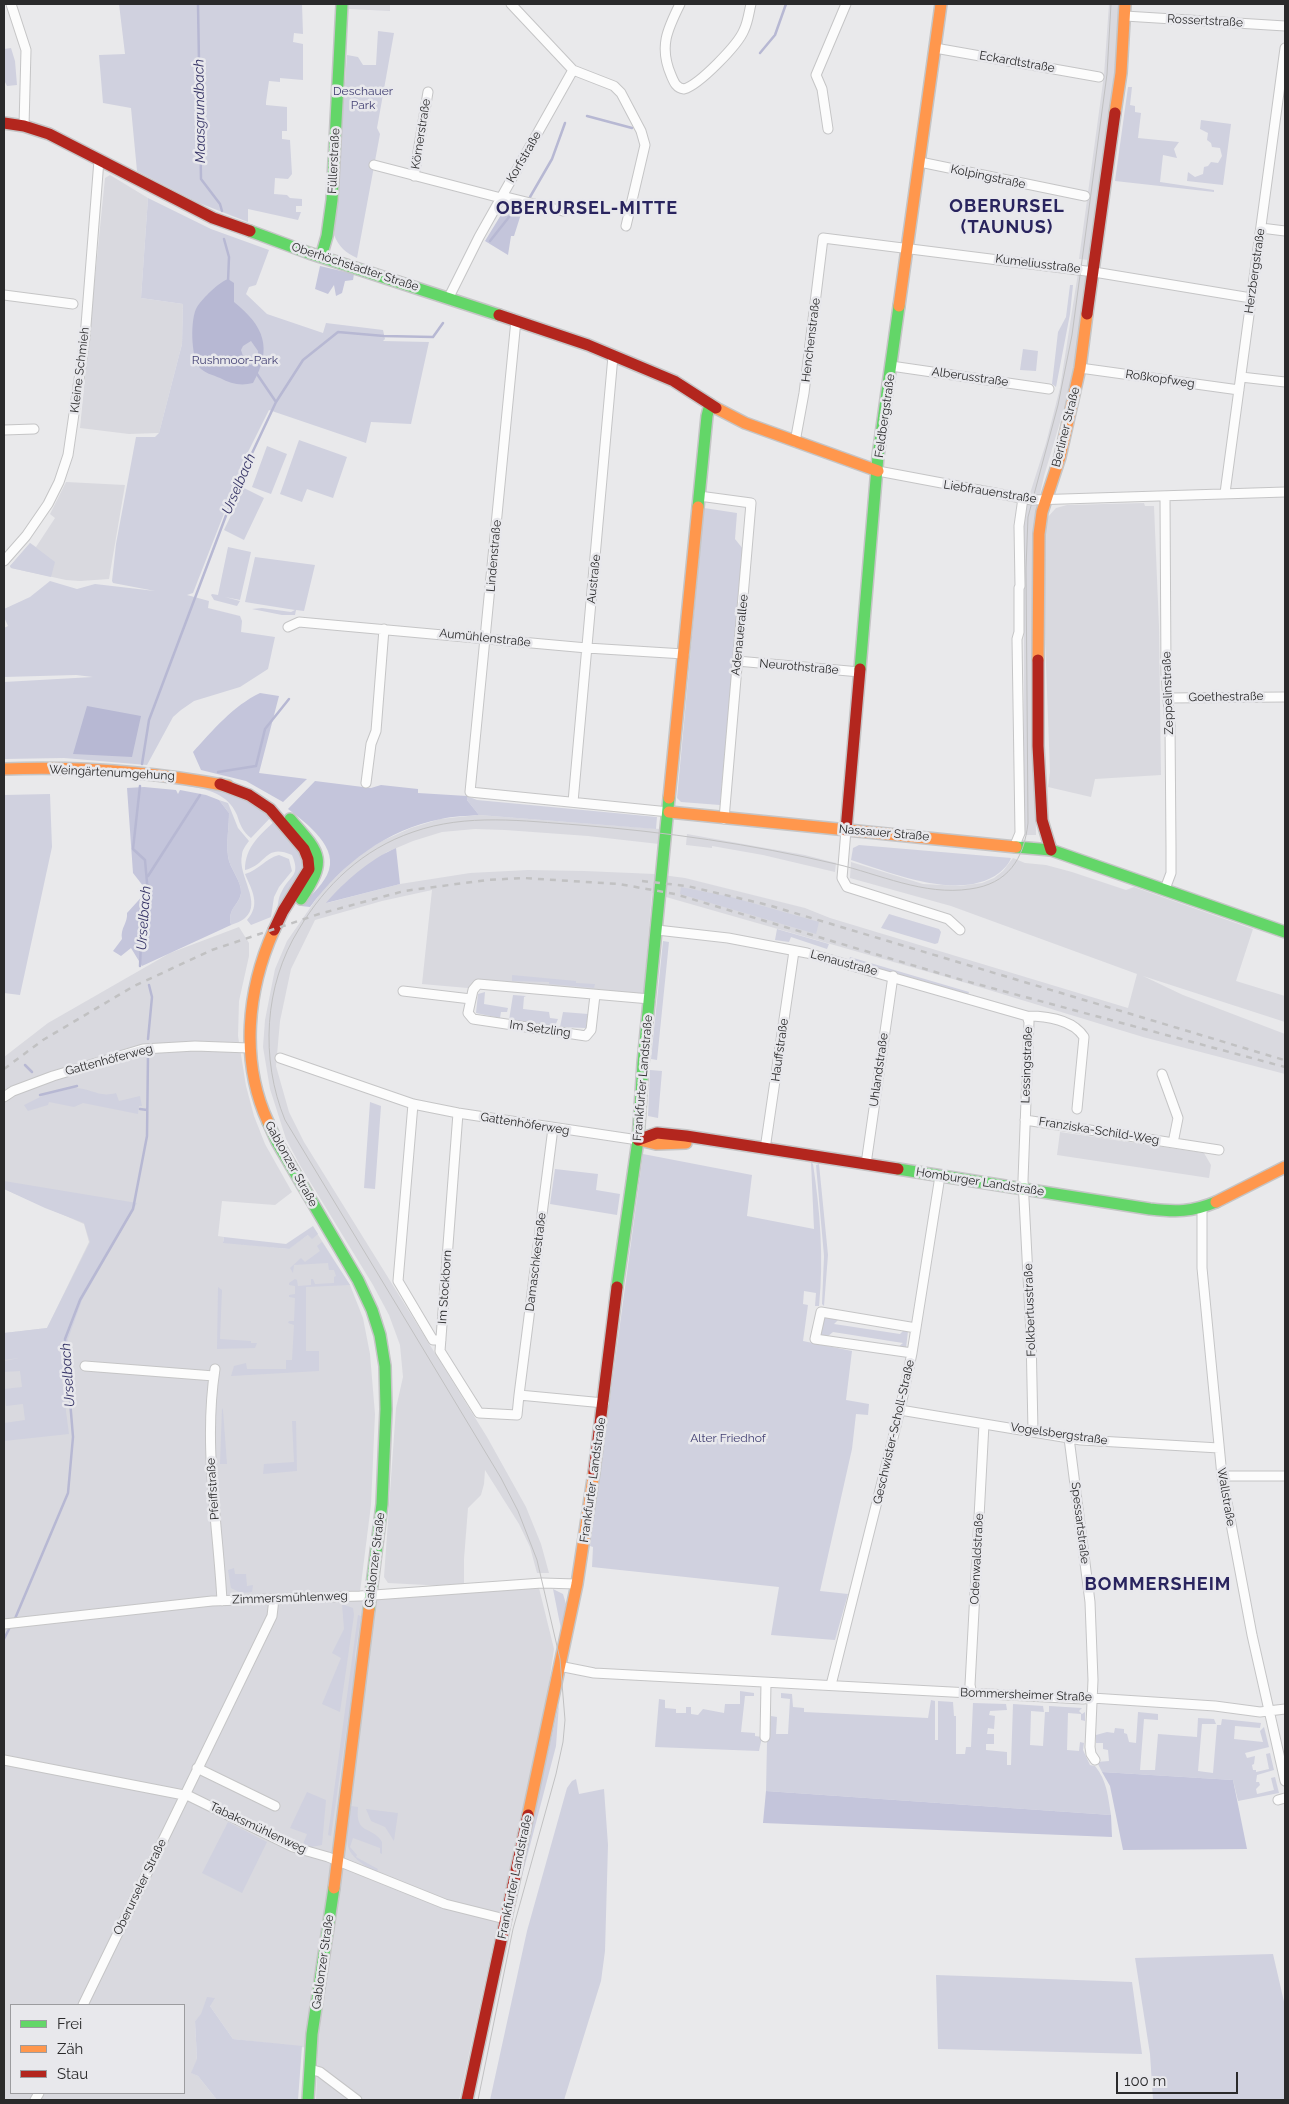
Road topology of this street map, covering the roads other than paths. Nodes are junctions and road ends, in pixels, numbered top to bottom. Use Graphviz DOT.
graph roads {
  1 [pos="11,4"];
  2 [pos="342,4"];
  3 [pos="511,4"];
  4 [pos="680,4"];
  5 [pos="751,4"];
  6 [pos="846,4"];
  7 [pos="941,4"];
  8 [pos="1125,4"];
  9 [pos="1125,16"];
  10 [pos="1285,26"];
  11 [pos="935,48"];
  12 [pos="1285,48"];
  13 [pos="573,70"];
  14 [pos="1100,78"];
  15 [pos="428,92"];
  16 [pos="1281,106"];
  17 [pos="4,123"];
  18 [pos="24,126"];
  19 [pos="828,129"];
  20 [pos="99,160"];
  21 [pos="920,162"];
  22 [pos="374,165"];
  23 [pos="414,176"];
  24 [pos="1085,196"];
  25 [pos="500,198"];
  26 [pos="563,211"];
  27 [pos="626,226"];
  28 [pos="1261,228"];
  29 [pos="1285,232"];
  30 [pos="823,238"];
  31 [pos="908,248"];
  32 [pos="321,256"];
  33 [pos="1094,272"];
  34 [pos="4,296"];
  35 [pos="449,297"];
  36 [pos="1251,298"];
  37 [pos="73,304"];
  38 [pos="516,320"];
  39 [pos="613,356"];
  40 [pos="891,366"];
  41 [pos="1080,368"];
  42 [pos="1241,377"];
  43 [pos="1285,382"];
  44 [pos="1050,389"];
  45 [pos="1239,390"];
  46 [pos="710,404"];
  47 [pos="34,429"];
  48 [pos="4,430"];
  49 [pos="795,442"];
  50 [pos="878,472"];
  51 [pos="1285,492"];
  52 [pos="1225,493"];
  53 [pos="699,496"];
  54 [pos="1165,496"];
  55 [pos="1023,498"];
  56 [pos="1046,499"];
  57 [pos="4,561"];
  58 [pos="288,627"];
  59 [pos="384,629"];
  60 [pos="487,638"];
  61 [pos="588,648"];
  62 [pos="684,654"];
  63 [pos="737,661"];
  64 [pos="860,672"];
  65 [pos="1285,697"];
  66 [pos="1168,698"];
  67 [pos="4,769"];
  68 [pos="366,783"];
  69 [pos="470,792"];
  70 [pos="573,802"];
  71 [pos="669,812"];
  72 [pos="724,819"];
  73 [pos="846,830"];
  74 [pos="1015,845"];
  75 [pos="1051,850"];
  76 [pos="1165,889"];
  77 [pos="657,930"];
  78 [pos="960,930"];
  79 [pos="1285,932"];
  80 [pos="794,951"];
  81 [pos="892,976"];
  82 [pos="403,991"];
  83 [pos="595,994"];
  84 [pos="471,998"];
  85 [pos="650,999"];
  86 [pos="1027,1016"];
  87 [pos="249,1048"];
  88 [pos="280,1058"];
  89 [pos="1162,1074"];
  90 [pos="4,1097"];
  91 [pos="413,1104"];
  92 [pos="1076,1108"];
  93 [pos="458,1113"];
  94 [pos="1025,1120"];
  95 [pos="553,1128"];
  96 [pos="638,1140"];
  97 [pos="1173,1143"];
  98 [pos="765,1149"];
  99 [pos="1219,1150"];
  100 [pos="1285,1160"];
  101 [pos="866,1164"];
  102 [pos="1285,1166"];
  103 [pos="940,1176"];
  104 [pos="1251,1184"];
  105 [pos="1024,1189"];
  106 [pos="1202,1208"];
  107 [pos="916,1328"];
  108 [pos="441,1340"];
  109 [pos="912,1353"];
  110 [pos="85,1366"];
  111 [pos="519,1395"];
  112 [pos="604,1403"];
  113 [pos="900,1410"];
  114 [pos="517,1415"];
  115 [pos="984,1424"];
  116 [pos="1033,1431"];
  117 [pos="1069,1438"];
  118 [pos="1219,1448"];
  119 [pos="1222,1476"];
  120 [pos="1285,1476"];
  121 [pos="577,1584"];
  122 [pos="371,1594"];
  123 [pos="274,1599"];
  124 [pos="222,1601"];
  125 [pos="8,1624"];
  126 [pos="559,1666"];
  127 [pos="766,1683"];
  128 [pos="830,1685"];
  129 [pos="972,1694"];
  130 [pos="1092,1698"];
  131 [pos="1285,1709"];
  132 [pos="1269,1710"];
  133 [pos="765,1737"];
  134 [pos="4,1760"];
  135 [pos="1095,1760"];
  136 [pos="197,1768"];
  137 [pos="1285,1781"];
  138 [pos="185,1795"];
  139 [pos="275,1806"];
  140 [pos="336,1861"];
  141 [pos="505,1919"];
  142 [pos="83,2004"];
  143 [pos="310,2068"];
  144 [pos="308,2100"];
  145 [pos="357,2100"];
  146 [pos="467,2100"];
  1 -- 18 [label="street"];
  2 -- 32 [label="main road, Füllerstraße"];
  3 -- 13 [label="street"];
  4 -- 5 [label="street"];
  6 -- 19 [label="street"];
  7 -- 11 [label="main road, Feldbergstraße"];
  8 -- 9 [label="main road, Berliner Straße"];
  9 -- 10 [label="street, Rossertstraße"];
  9 -- 33 [label="main road, Berliner Straße"];
  11 -- 14 [label="street, Eckardtstraße"];
  11 -- 21 [label="main road, Feldbergstraße"];
  12 -- 16 [label="street, Herzbergstraße"];
  13 -- 25 [label="street, Korfstraße"];
  13 -- 27 [label="street"];
  15 -- 23 [label="street, Körnerstraße"];
  16 -- 28 [label="street, Herzbergstraße"];
  17 -- 18 [label="main road, Oberhöchstadter Straße"];
  18 -- 20 [label="main road, Oberhöchstadter Straße"];
  20 -- 32 [label="main road, Oberhöchstadter Straße"];
  20 -- 57 [label="street, Kleine Schmieh"];
  21 -- 24 [label="street, Kolpingstraße"];
  21 -- 31 [label="main road, Feldbergstraße"];
  22 -- 23 [label="street, Körnerstraße"];
  23 -- 25 [label="street, Körnerstraße"];
  25 -- 26 [label="street, Körnerstraße"];
  25 -- 35 [label="street, Korfstraße"];
  28 -- 29 [label="street"];
  28 -- 36 [label="street, Herzbergstraße"];
  30 -- 31 [label="street, Kumeliusstraße"];
  30 -- 49 [label="street, Henchenstraße"];
  31 -- 33 [label="street, Kumeliusstraße"];
  31 -- 40 [label="main road, Feldbergstraße"];
  32 -- 35 [label="main road, Oberhöchstadter Straße"];
  33 -- 36 [label="street, Kumeliusstraße"];
  33 -- 41 [label="main road, Berliner Straße"];
  34 -- 37 [label="street"];
  35 -- 38 [label="main road, Oberhöchstadter Straße"];
  36 -- 42 [label="street, Herzbergstraße"];
  38 -- 39 [label="main road, Oberhöchstadter Straße"];
  38 -- 60 [label="street, Lindenstraße"];
  39 -- 46 [label="main road, Oberhöchstadter Straße"];
  39 -- 61 [label="street, Austraße"];
  40 -- 44 [label="street, Alberusstraße"];
  40 -- 50 [label="main road, Feldbergstraße"];
  41 -- 45 [label="street, Roßkopfweg"];
  41 -- 56 [label="main road, Berliner Straße"];
  42 -- 43 [label="street"];
  42 -- 45 [label="street, Herzbergstraße"];
  45 -- 52 [label="street, Herzbergstraße"];
  46 -- 49 [label="main road, Liebfrauenstraße"];
  46 -- 53 [label="main road"];
  47 -- 48 [label="street"];
  49 -- 50 [label="main road, Liebfrauenstraße"];
  50 -- 55 [label="street, Liebfrauenstraße"];
  50 -- 64 [label="main road, Feldbergstraße"];
  51 -- 52 [label="street, Liebfrauenstraße"];
  52 -- 54 [label="street, Liebfrauenstraße"];
  53 -- 62 [label="main road"];
  53 -- 63 [label="street, Adenauerallee"];
  54 -- 56 [label="street, Liebfrauenstraße"];
  54 -- 66 [label="street, Zeppelinstraße"];
  55 -- 56 [label="street, Liebfrauenstraße"];
  55 -- 74 [label="street"];
  56 -- 75 [label="main road, Berliner Straße"];
  58 -- 59 [label="street, Aumühlenstraße"];
  59 -- 60 [label="street, Aumühlenstraße"];
  59 -- 68 [label="street"];
  60 -- 61 [label="street, Aumühlenstraße"];
  60 -- 69 [label="street, Lindenstraße"];
  61 -- 62 [label="street, Aumühlenstraße"];
  61 -- 70 [label="street, Austraße"];
  62 -- 71 [label="main road"];
  63 -- 64 [label="street, Neurothstraße"];
  63 -- 72 [label="street, Adenauerallee"];
  64 -- 73 [label="main road, Feldbergstraße"];
  65 -- 66 [label="street, Goethestraße"];
  66 -- 76 [label="street, Zeppelinstraße"];
  67 -- 87 [label="main road, Weingärtenumgehung"];
  69 -- 70 [label="street, Nassauer Straße"];
  70 -- 71 [label="street, Nassauer Straße"];
  71 -- 72 [label="main road, Nassauer Straße"];
  71 -- 77 [label="main road, Frankfurter Landstraße"];
  72 -- 73 [label="main road, Nassauer Straße"];
  73 -- 74 [label="main road, Nassauer Straße"];
  73 -- 78 [label="street"];
  74 -- 75 [label="main road, Nassauer Straße"];
  75 -- 76 [label="main road, Nassauer Straße"];
  76 -- 79 [label="main road, Nassauer Straße"];
  77 -- 80 [label="street, Lenaustraße"];
  77 -- 85 [label="main road, Frankfurter Landstraße"];
  80 -- 81 [label="street, Lenaustraße"];
  80 -- 98 [label="street, Hauffstraße"];
  81 -- 86 [label="street, Lenaustraße"];
  81 -- 101 [label="street, Uhlandstraße"];
  82 -- 84 [label="street"];
  83 -- 84 [label="street"];
  83 -- 84 [label="street, Im Setzling"];
  83 -- 85 [label="street"];
  85 -- 96 [label="main road, Frankfurter Landstraße"];
  86 -- 92 [label="street, Lessingstraße"];
  86 -- 94 [label="street, Lessingstraße"];
  87 -- 90 [label="street, Gattenhöferweg"];
  87 -- 122 [label="main road, Gablonzer Straße"];
  88 -- 91 [label="street, Gattenhöferweg"];
  89 -- 97 [label="street, Franziska-Schild-Weg"];
  91 -- 93 [label="street, Gattenhöferweg"];
  91 -- 108 [label="street"];
  93 -- 95 [label="street, Gattenhöferweg"];
  93 -- 108 [label="street, Im Stockborn"];
  94 -- 97 [label="street, Franziska-Schild-Weg"];
  94 -- 105 [label="street, Lessingstraße"];
  95 -- 96 [label="street, Gattenhöferweg"];
  95 -- 111 [label="street, Damaschkestraße"];
  96 -- 98 [label="main road, Homburger Landstraße"];
  96 -- 112 [label="main road, Frankfurter Landstraße"];
  97 -- 99 [label="street, Franziska-Schild-Weg"];
  98 -- 101 [label="main road, Homburger Landstraße"];
  100 -- 104 [label="main road, Homburger Landstraße"];
  101 -- 103 [label="main road, Homburger Landstraße"];
  102 -- 104 [label="main road, Homburger Landstraße"];
  103 -- 105 [label="main road, Homburger Landstraße"];
  103 -- 107 [label="street, Geschwister-Scholl-Straße"];
  104 -- 106 [label="main road, Homburger Landstraße"];
  105 -- 106 [label="main road, Homburger Landstraße"];
  105 -- 116 [label="street, Folkbertusstraße"];
  106 -- 118 [label="street, Wallstraße"];
  107 -- 109 [label="street, Geschwister-Scholl-Straße"];
  107 -- 109 [label="street"];
  108 -- 114 [label="street, Im Stockborn"];
  109 -- 113 [label="street, Geschwister-Scholl-Straße"];
  110 -- 124 [label="street, Pfeiffstraße"];
  111 -- 112 [label="street"];
  111 -- 114 [label="street, Damaschkestraße"];
  112 -- 121 [label="main road, Frankfurter Landstraße"];
  113 -- 115 [label="street, Vogelsbergstraße"];
  113 -- 128 [label="street, Geschwister-Scholl-Straße"];
  115 -- 116 [label="street, Vogelsbergstraße"];
  115 -- 129 [label="street, Odenwaldstraße"];
  116 -- 117 [label="street, Vogelsbergstraße"];
  117 -- 118 [label="street, Vogelsbergstraße"];
  117 -- 130 [label="street, Spessartstraße"];
  118 -- 119 [label="street, Wallstraße"];
  119 -- 120 [label="street"];
  119 -- 132 [label="street, Wallstraße"];
  121 -- 122 [label="street, Zimmersmühlenweg"];
  121 -- 126 [label="main road, Frankfurter Landstraße"];
  122 -- 123 [label="street, Zimmersmühlenweg"];
  122 -- 140 [label="main road, Gablonzer Straße"];
  123 -- 124 [label="street, Zimmersmühlenweg"];
  123 -- 136 [label="street, Oberurseler Straße"];
  124 -- 125 [label="street, Zimmersmühlenweg"];
  126 -- 127 [label="street, Bommersheimer Straße"];
  126 -- 141 [label="main road, Frankfurter Landstraße"];
  127 -- 128 [label="street, Bommersheimer Straße"];
  127 -- 133 [label="street"];
  128 -- 129 [label="street, Bommersheimer Straße"];
  129 -- 130 [label="street, Bommersheimer Straße"];
  130 -- 132 [label="street, Bommersheimer Straße"];
  130 -- 135 [label="street, Spessartstraße"];
  131 -- 132 [label="street, Bommersheimer Straße"];
  132 -- 137 [label="street, Wallstraße"];
  134 -- 138 [label="street, Tabaksmühlenweg"];
  136 -- 138 [label="street, Oberurseler Straße"];
  136 -- 139 [label="street"];
  138 -- 140 [label="street, Tabaksmühlenweg"];
  138 -- 142 [label="street, Oberurseler Straße"];
  140 -- 141 [label="street, Tabaksmühlenweg"];
  140 -- 143 [label="main road, Gablonzer Straße"];
  141 -- 146 [label="main road, Frankfurter Landstraße"];
  143 -- 144 [label="main road, Gablonzer Straße"];
  143 -- 145 [label="street"];
}
